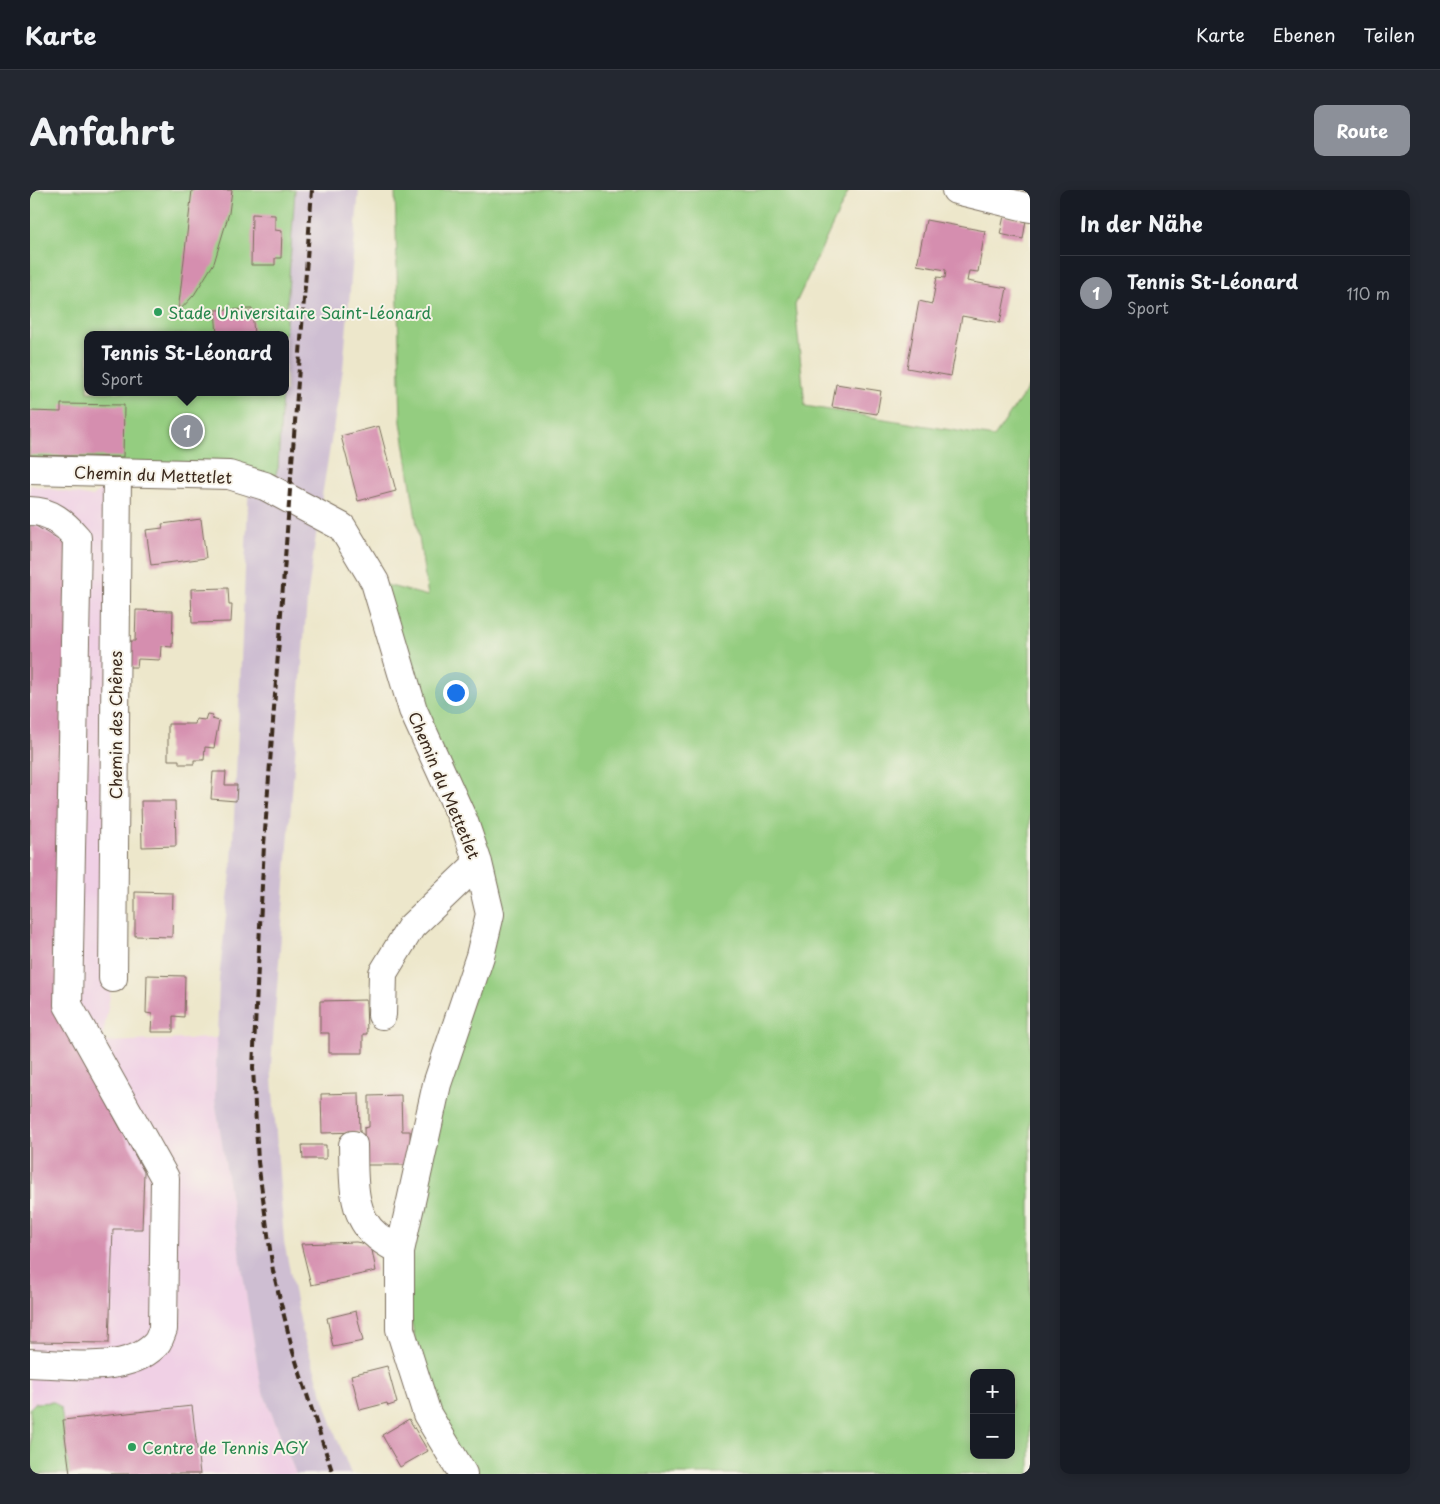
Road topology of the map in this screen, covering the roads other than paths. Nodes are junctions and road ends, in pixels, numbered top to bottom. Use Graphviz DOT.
graph roads {
  1 [pos="956,190"];
  2 [pos="1030,208"];
  3 [pos="30,470"];
  4 [pos="117,472"];
  5 [pos="30,511"];
  6 [pos="478,862"];
  7 [pos="113,978"];
  8 [pos="382,1016"];
  9 [pos="353,1145"];
  10 [pos="400,1251"];
  11 [pos="30,1363"];
  12 [pos="463,1474"];
  1 -- 2 [label="street"];
  3 -- 4 [label="street, Chemin du Mettetlet"];
  4 -- 6 [label="street, Chemin du Mettetlet"];
  4 -- 7 [label="street, Chemin des Chênes"];
  5 -- 11 [label="street"];
  6 -- 8 [label="street"];
  6 -- 10 [label="street, Chemin du Mettetlet"];
  9 -- 10 [label="street"];
  10 -- 12 [label="street, Chemin du Mettetlet"];
}
